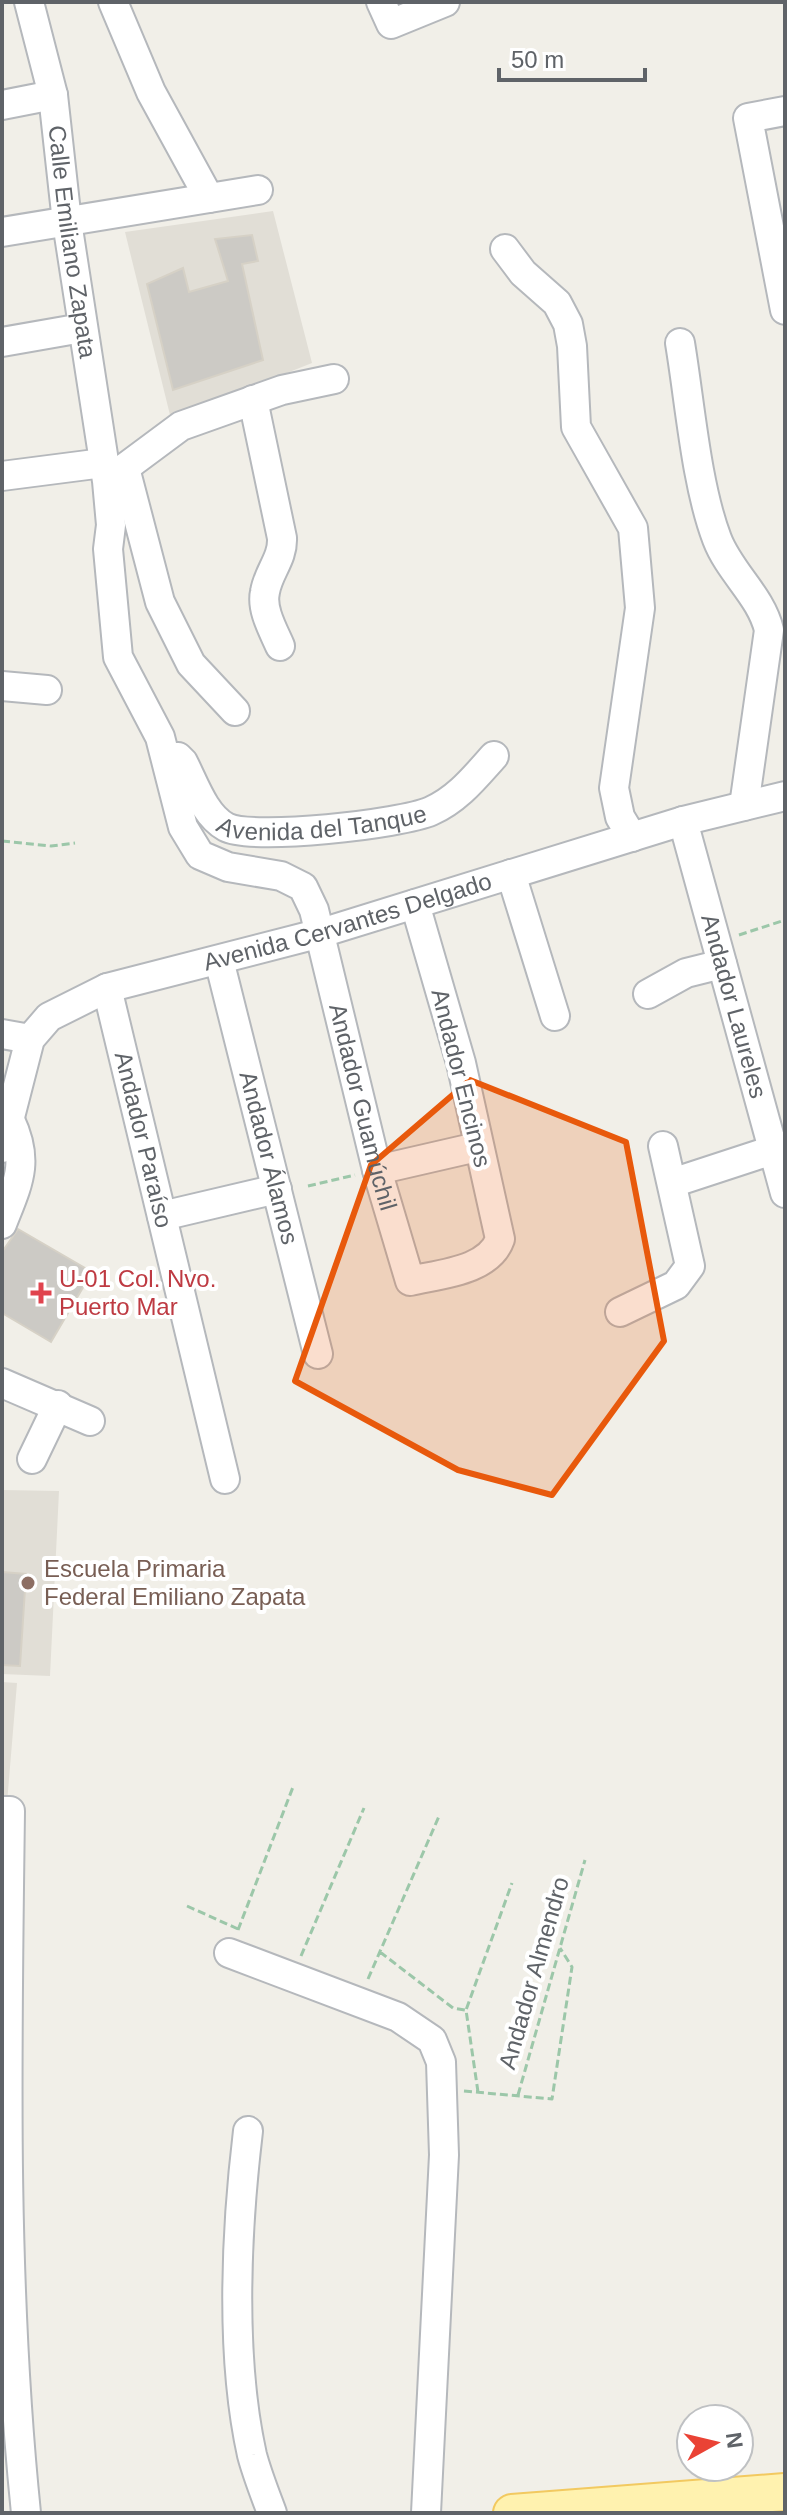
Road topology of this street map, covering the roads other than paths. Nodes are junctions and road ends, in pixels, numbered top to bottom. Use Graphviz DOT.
graph roads {
  1 [pos="29,2"];
  2 [pos="113,2"];
  3 [pos="381,2"];
  4 [pos="445,2"];
  5 [pos="53,95"];
  6 [pos="2,105"];
  7 [pos="785,111"];
  8 [pos="258,190"];
  9 [pos="209,198"];
  10 [pos="776,221"];
  11 [pos="67,222"];
  12 [pos="2,232"];
  13 [pos="505,249"];
  14 [pos="785,310"];
  15 [pos="82,328"];
  16 [pos="2,342"];
  17 [pos="680,343"];
  18 [pos="334,379"];
  19 [pos="253,400"];
  20 [pos="112,471"];
  21 [pos="2,476"];
  22 [pos="280,646"];
  23 [pos="2,686"];
  24 [pos="47,690"];
  25 [pos="235,711"];
  26 [pos="494,756"];
  27 [pos="167,758"];
  28 [pos="785,796"];
  29 [pos="744,806"];
  30 [pos="683,821"];
  31 [pos="632,837"];
  32 [pos="200,855"];
  33 [pos="511,874"];
  34 [pos="415,904"];
  35 [pos="321,933"];
  36 [pos="719,953"];
  37 [pos="219,960"];
  38 [pos="107,988"];
  39 [pos="648,994"];
  40 [pos="555,1016"];
  41 [pos="2,1034"];
  42 [pos="30,1039"];
  43 [pos="10,1120"];
  44 [pos="663,1146"];
  45 [pos="477,1147"];
  46 [pos="2,1148"];
  47 [pos="779,1148"];
  48 [pos="377,1170"];
  49 [pos="672,1183"];
  50 [pos="277,1189"];
  51 [pos="785,1193"];
  52 [pos="162,1216"];
  53 [pos="2,1224"];
  54 [pos="410,1281"];
  55 [pos="620,1312"];
  56 [pos="318,1354"];
  57 [pos="5,1389"];
  58 [pos="58,1405"];
  59 [pos="90,1421"];
  60 [pos="32,1459"];
  61 [pos="225,1479"];
  62 [pos="6,1811"];
  63 [pos="234,1941"];
  64 [pos="4,2036"];
  65 [pos="248,2131"];
  66 [pos="785,2492"];
  67 [pos="26,2513"];
  68 [pos="272,2513"];
  69 [pos="426,2513"];
  70 [pos="512,2513"];
  1 -- 5 [label="street, Calle Emiliano Zapata"];
  2 -- 9 [label="street"];
  3 -- 4 [label="street"];
  5 -- 6 [label="street"];
  5 -- 11 [label="street, Calle Emiliano Zapata"];
  7 -- 10 [label="street"];
  8 -- 9 [label="street"];
  9 -- 11 [label="street"];
  10 -- 14 [label="street"];
  11 -- 12 [label="street"];
  11 -- 15 [label="street, Calle Emiliano Zapata"];
  13 -- 31 [label="street"];
  15 -- 16 [label="street"];
  15 -- 20 [label="street, Calle Emiliano Zapata"];
  17 -- 29 [label="street"];
  18 -- 19 [label="street"];
  19 -- 20 [label="street"];
  19 -- 22 [label="street"];
  20 -- 21 [label="street"];
  20 -- 25 [label="street"];
  20 -- 27 [label="street, Avenida del Tanque"];
  23 -- 24 [label="street"];
  26 -- 27 [label="street, Avenida del Tanque"];
  27 -- 32 [label="street, Avenida del Tanque"];
  28 -- 29 [label="street, Avenida Cervantes Delgado"];
  29 -- 30 [label="street, Avenida Cervantes Delgado"];
  30 -- 31 [label="street, Avenida Cervantes Delgado"];
  30 -- 36 [label="street, Andador Laureles"];
  31 -- 33 [label="street, Avenida Cervantes Delgado"];
  32 -- 35 [label="street, Andador Guamúchil"];
  33 -- 34 [label="street, Avenida Cervantes Delgado"];
  33 -- 40 [label="street"];
  34 -- 35 [label="street, Avenida Cervantes Delgado"];
  34 -- 45 [label="street, Andador Encinos"];
  35 -- 37 [label="street, Avenida Cervantes Delgado"];
  35 -- 48 [label="street, Andador Guamúchil"];
  36 -- 39 [label="street"];
  36 -- 47 [label="street, Andador Laureles"];
  37 -- 38 [label="street, Avenida Cervantes Delgado"];
  37 -- 50 [label="street, Andador Álamos"];
  38 -- 42 [label="street, Avenida Cervantes Delgado"];
  38 -- 52 [label="street, Andador Paraíso"];
  41 -- 42 [label="street"];
  42 -- 43 [label="street"];
  43 -- 46 [label="street"];
  43 -- 53 [label="street"];
  44 -- 49 [label="street"];
  45 -- 48 [label="street"];
  45 -- 54 [label="street, Andador Encinos"];
  47 -- 49 [label="street"];
  47 -- 51 [label="street, Andador Laureles"];
  48 -- 54 [label="street, Andador Guamúchil"];
  49 -- 55 [label="street"];
  50 -- 52 [label="street"];
  50 -- 56 [label="street, Andador Álamos"];
  52 -- 61 [label="street, Andador Paraíso"];
  57 -- 58 [label="street"];
  58 -- 59 [label="street"];
  58 -- 60 [label="street"];
  62 -- 64 [label="street"];
  63 -- 69 [label="street"];
  64 -- 67 [label="street"];
  65 -- 68 [label="street"];
  66 -- 70 [label="main road"];
}
